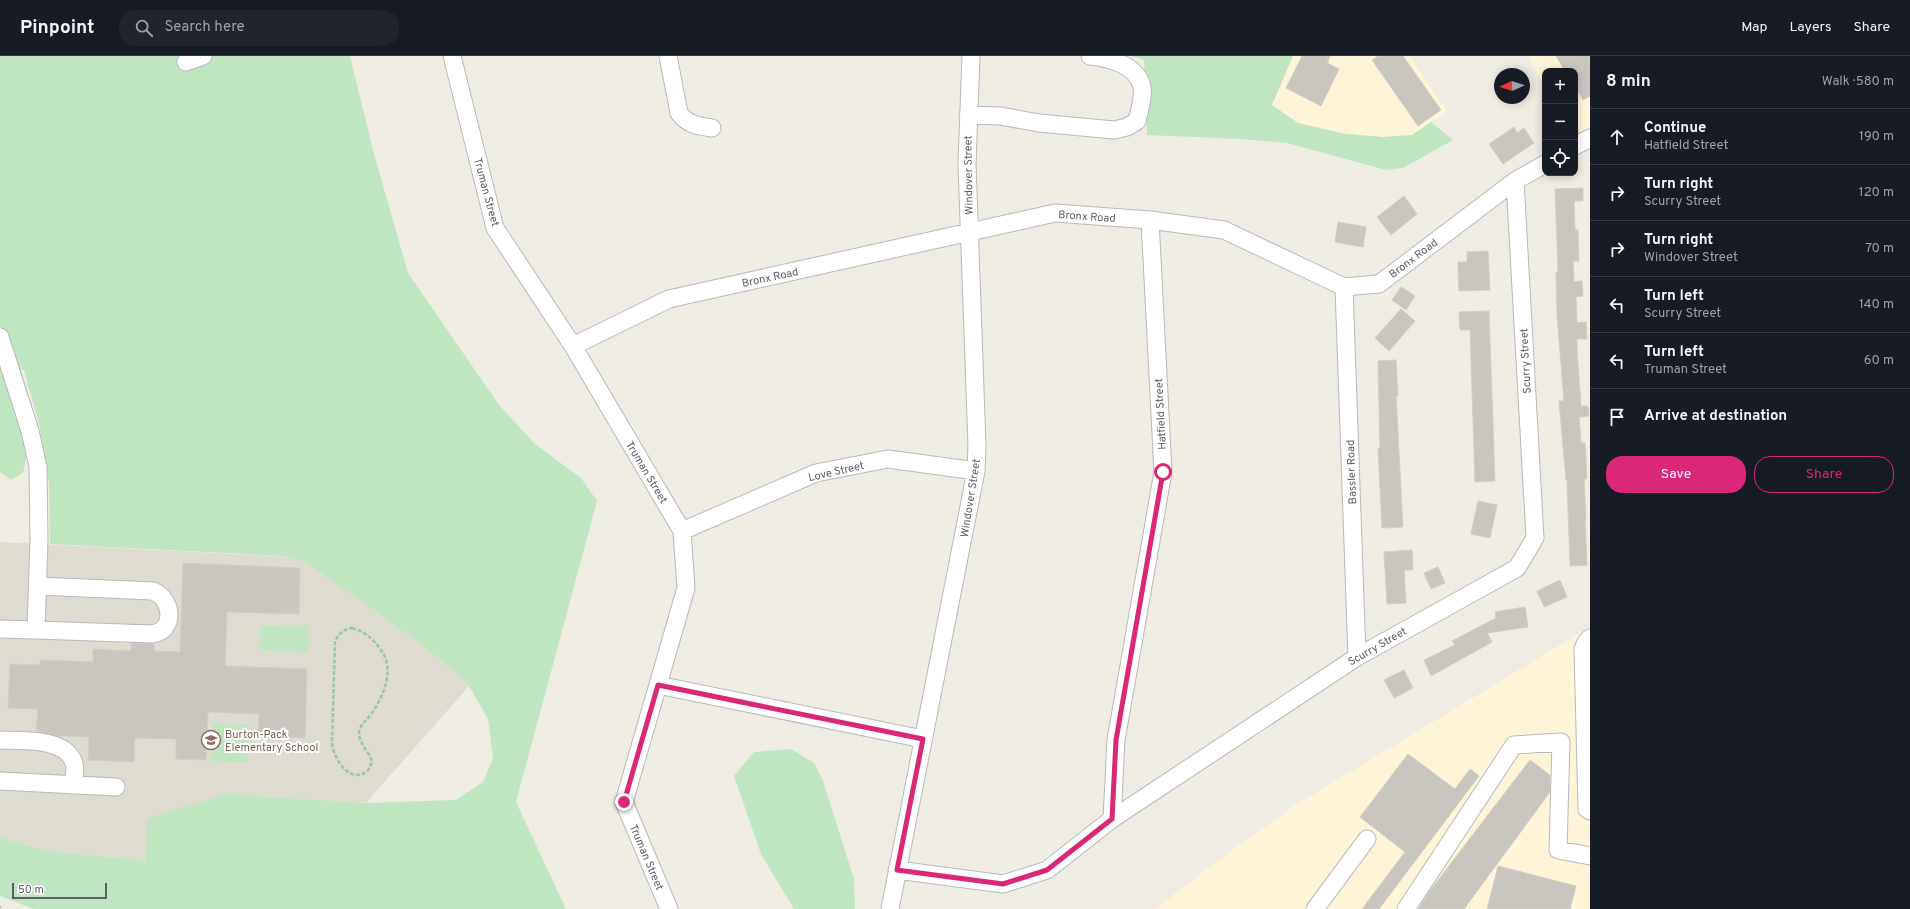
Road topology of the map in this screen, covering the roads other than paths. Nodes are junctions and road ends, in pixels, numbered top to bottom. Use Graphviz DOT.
graph roads {
  1 [pos="202,56"];
  2 [pos="452,56"];
  3 [pos="668,56"];
  4 [pos="971,56"];
  5 [pos="1090,56"];
  6 [pos="186,62"];
  7 [pos="968,116"];
  8 [pos="712,128"];
  9 [pos="1590,138"];
  10 [pos="1578,144"];
  11 [pos="1542,166"];
  12 [pos="1515,181"];
  13 [pos="1150,220"];
  14 [pos="970,233"];
  15 [pos="1344,287"];
  16 [pos="0,337"];
  17 [pos="573,346"];
  18 [pos="976,472"];
  19 [pos="682,531"];
  20 [pos="38,586"];
  21 [pos="0,629"];
  22 [pos="36,630"];
  23 [pos="1590,638"];
  24 [pos="1357,657"];
  25 [pos="658,685"];
  26 [pos="923,739"];
  27 [pos="0,740"];
  28 [pos="0,781"];
  29 [pos="73,785"];
  30 [pos="116,787"];
  31 [pos="1590,811"];
  32 [pos="1112,819"];
  33 [pos="1367,839"];
  34 [pos="1590,856"];
  35 [pos="897,870"];
  36 [pos="670,909"];
  37 [pos="890,909"];
  38 [pos="1315,909"];
  39 [pos="1406,909"];
  1 -- 6 [label="street"];
  2 -- 17 [label="street, Truman Street"];
  3 -- 8 [label="street"];
  4 -- 7 [label="street, Windover Street"];
  5 -- 7 [label="street"];
  7 -- 14 [label="street, Windover Street"];
  9 -- 10 [label="street"];
  11 -- 12 [label="street, Bronx Road"];
  12 -- 15 [label="street, Bronx Road"];
  12 -- 24 [label="street, Scurry Street"];
  13 -- 14 [label="street, Bronx Road"];
  13 -- 15 [label="street, Bronx Road"];
  13 -- 32 [label="street, Hatfield Street"];
  14 -- 17 [label="street, Bronx Road"];
  14 -- 18 [label="street, Windover Street"];
  15 -- 24 [label="street, Bassler Road"];
  16 -- 20 [label="street"];
  17 -- 19 [label="street, Truman Street"];
  18 -- 19 [label="street, Love Street"];
  18 -- 26 [label="street, Windover Street"];
  19 -- 25 [label="street, Truman Street"];
  20 -- 22 [label="street"];
  20 -- 22 [label="street"];
  21 -- 22 [label="street"];
  23 -- 31 [label="street"];
  24 -- 32 [label="street, Scurry Street"];
  25 -- 26 [label="street"];
  25 -- 36 [label="street, Truman Street"];
  26 -- 35 [label="street, Windover Street"];
  27 -- 29 [label="street"];
  28 -- 29 [label="street"];
  29 -- 30 [label="street"];
  32 -- 35 [label="street, Scurry Street"];
  33 -- 38 [label="street"];
  34 -- 39 [label="street"];
  35 -- 37 [label="street, Windover Street"];
}
